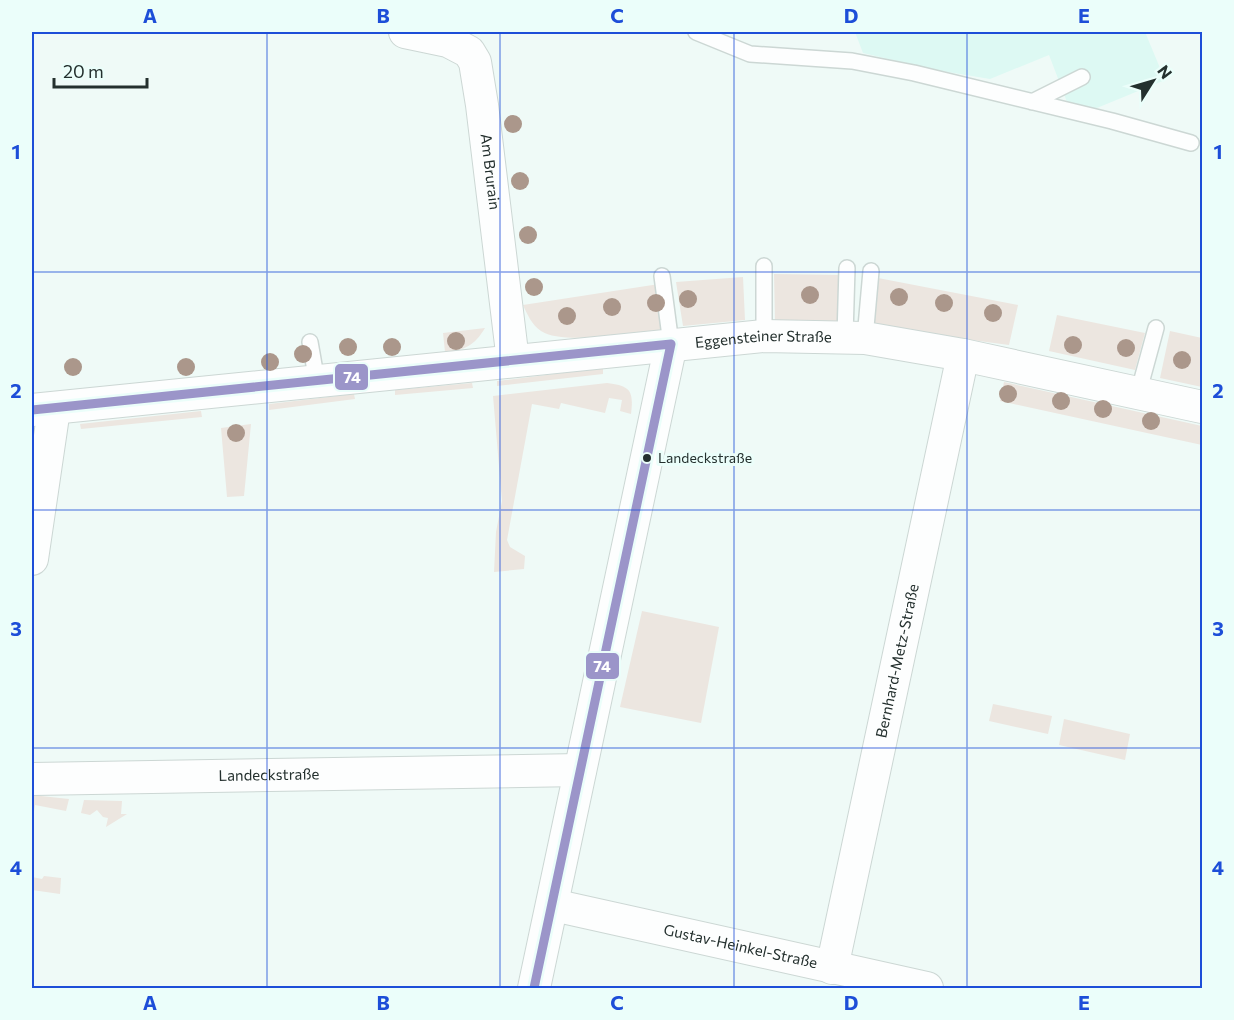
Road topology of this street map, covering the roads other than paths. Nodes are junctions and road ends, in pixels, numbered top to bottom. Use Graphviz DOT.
graph roads {
  1 [pos="405,32"];
  2 [pos="696,32"];
  3 [pos="1082,77"];
  4 [pos="1032,102"];
  5 [pos="1191,143"];
  6 [pos="764,266"];
  7 [pos="847,268"];
  8 [pos="871,271"];
  9 [pos="662,276"];
  10 [pos="1156,328"];
  11 [pos="764,336"];
  12 [pos="855,337"];
  13 [pos="310,342"];
  14 [pos="671,344"];
  15 [pos="963,355"];
  16 [pos="513,361"];
  17 [pos="317,382"];
  18 [pos="1138,394"];
  19 [pos="1203,407"];
  20 [pos="43,410"];
  21 [pos="32,559"];
  22 [pos="580,770"];
  23 [pos="32,779"];
  24 [pos="553,905"];
  25 [pos="832,968"];
  26 [pos="534,988"];
  27 [pos="927,988"];
  1 -- 16 [label="street, Am Brurain"];
  2 -- 4 [label="lane"];
  3 -- 4 [label="lane"];
  4 -- 5 [label="lane"];
  6 -- 11 [label="lane"];
  7 -- 12 [label="lane"];
  8 -- 12 [label="lane"];
  9 -- 14 [label="lane"];
  10 -- 18 [label="lane"];
  11 -- 12 [label="street, Eggensteiner Straße"];
  11 -- 14 [label="street, Eggensteiner Straße"];
  12 -- 15 [label="street, Eggensteiner Straße"];
  13 -- 17 [label="lane"];
  14 -- 16 [label="street, Eggensteiner Straße"];
  14 -- 22 [label="street"];
  15 -- 18 [label="street, Eggensteiner Straße"];
  15 -- 25 [label="street, Bernhard-Metz-Straße"];
  16 -- 17 [label="street, Eggensteiner Straße"];
  17 -- 20 [label="street, Eggensteiner Straße"];
  18 -- 19 [label="street, Eggensteiner Straße"];
  20 -- 21 [label="street"];
  22 -- 23 [label="street, Landeckstraße"];
  22 -- 24 [label="street"];
  24 -- 25 [label="street, Gustav-Heinkel-Straße"];
  24 -- 26 [label="street"];
  25 -- 27 [label="street, Gustav-Heinkel-Straße"];
}
